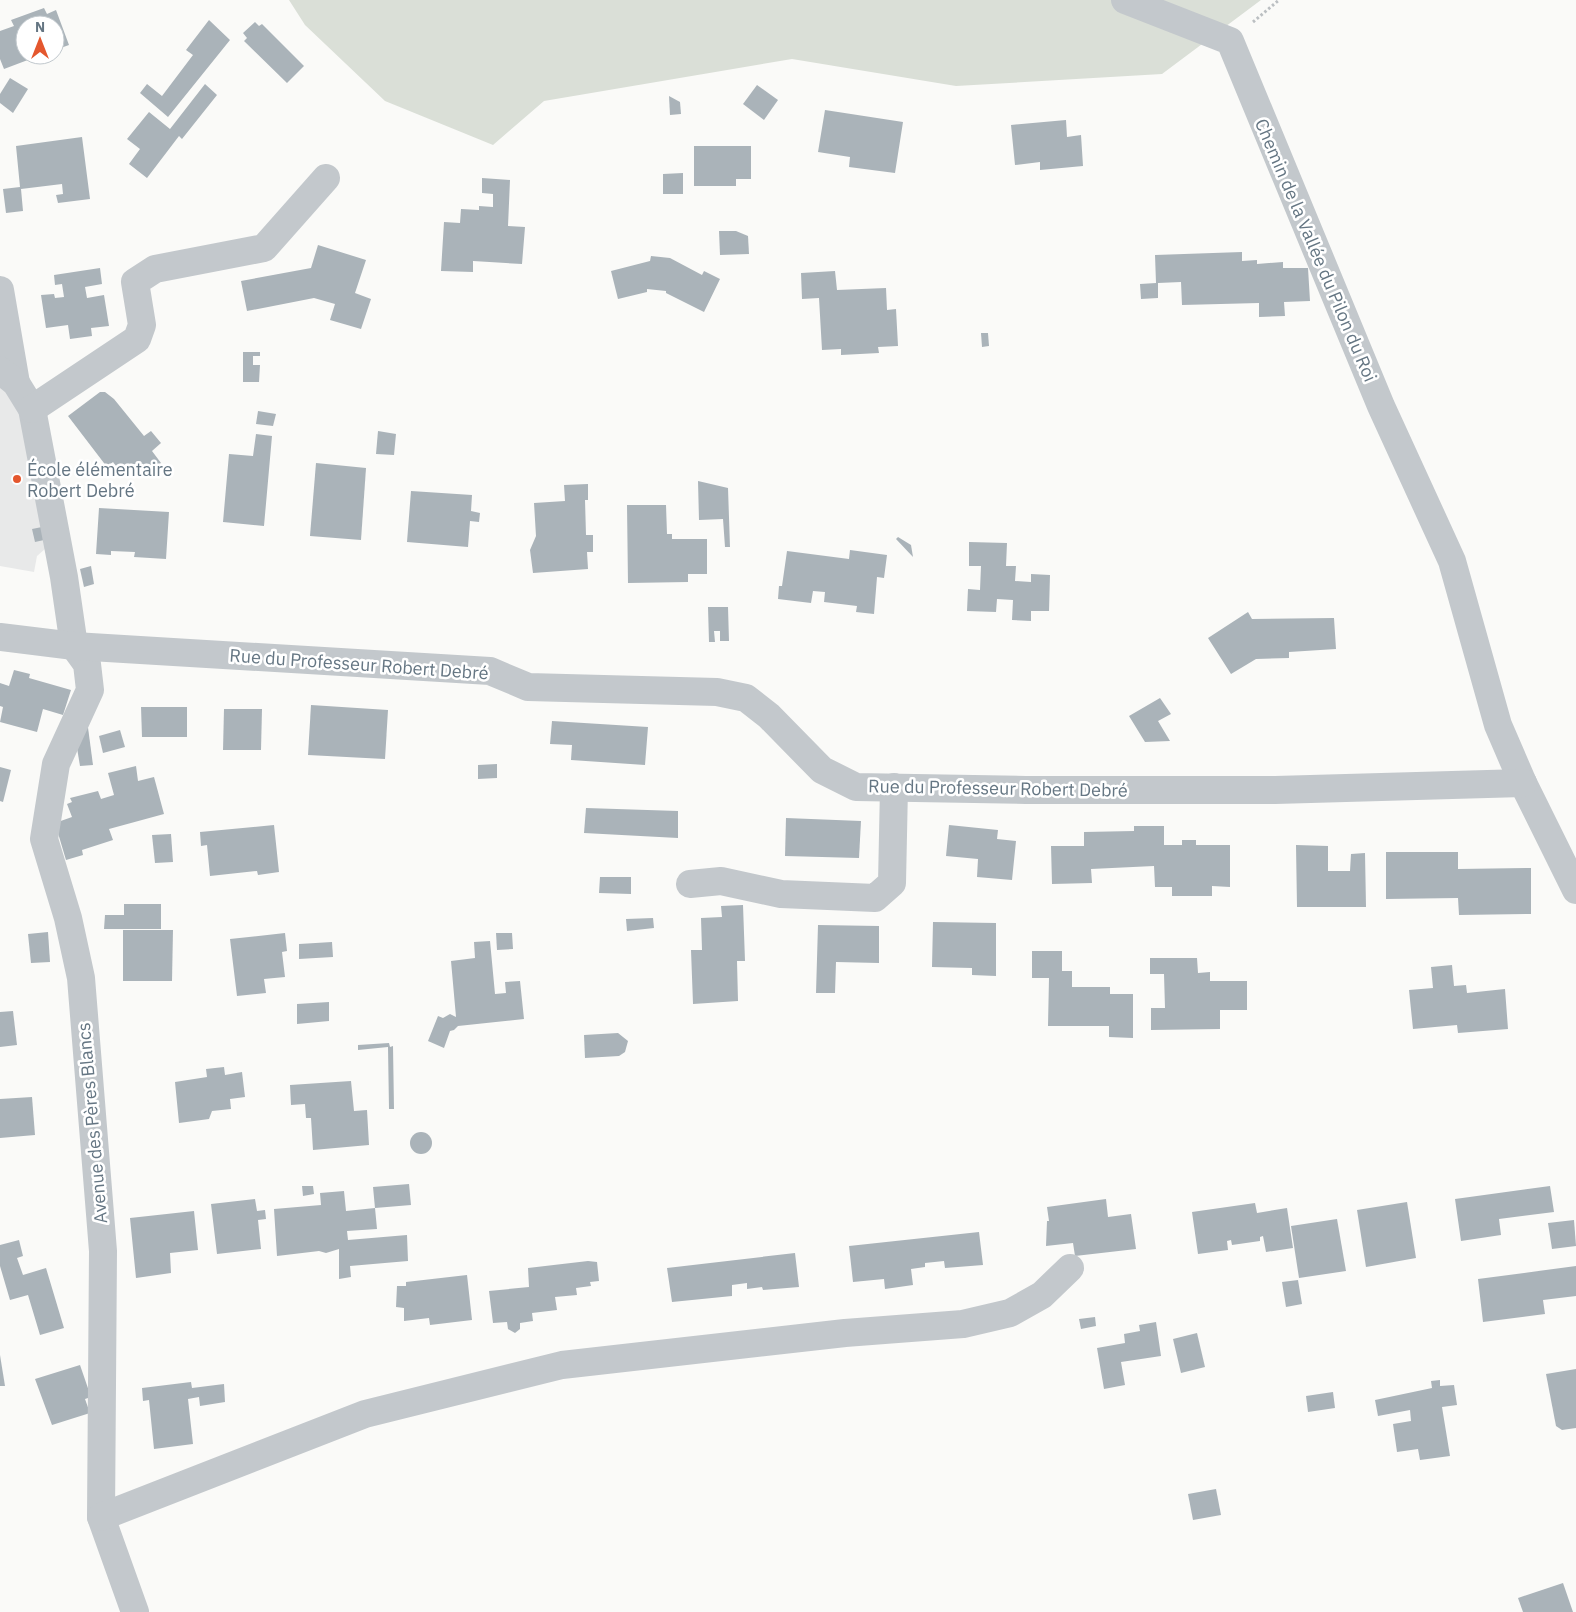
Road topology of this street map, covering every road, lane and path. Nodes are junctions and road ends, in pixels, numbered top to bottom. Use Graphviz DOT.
graph roads {
  1 [pos="1125,0"];
  2 [pos="326,178"];
  3 [pos="0,290"];
  4 [pos="8,377"];
  5 [pos="32,409"];
  6 [pos="0,637"];
  7 [pos="74,646"];
  8 [pos="1523,783"];
  9 [pos="894,787"];
  10 [pos="690,884"];
  11 [pos="1576,890"];
  12 [pos="1070,1268"];
  13 [pos="101,1517"];
  14 [pos="134,1612"];
  1 -- 8 [label="street, Chemin de la Vallée du Pilon du Roi"];
  2 -- 5 [label="street"];
  3 -- 4 [label="street"];
  4 -- 5 [label="street"];
  5 -- 7 [label="street"];
  6 -- 7 [label="street, Rue du Professeur Robert Debré"];
  7 -- 9 [label="street, Rue du Professeur Robert Debré"];
  7 -- 13 [label="street, Avenue des Pères Blancs"];
  8 -- 9 [label="street, Rue du Professeur Robert Debré"];
  8 -- 11 [label="street, Chemin de la Vallée du Pilon du Roi"];
  9 -- 10 [label="street"];
  12 -- 13 [label="street"];
  13 -- 14 [label="street, Avenue des Pères Blancs"];
}
